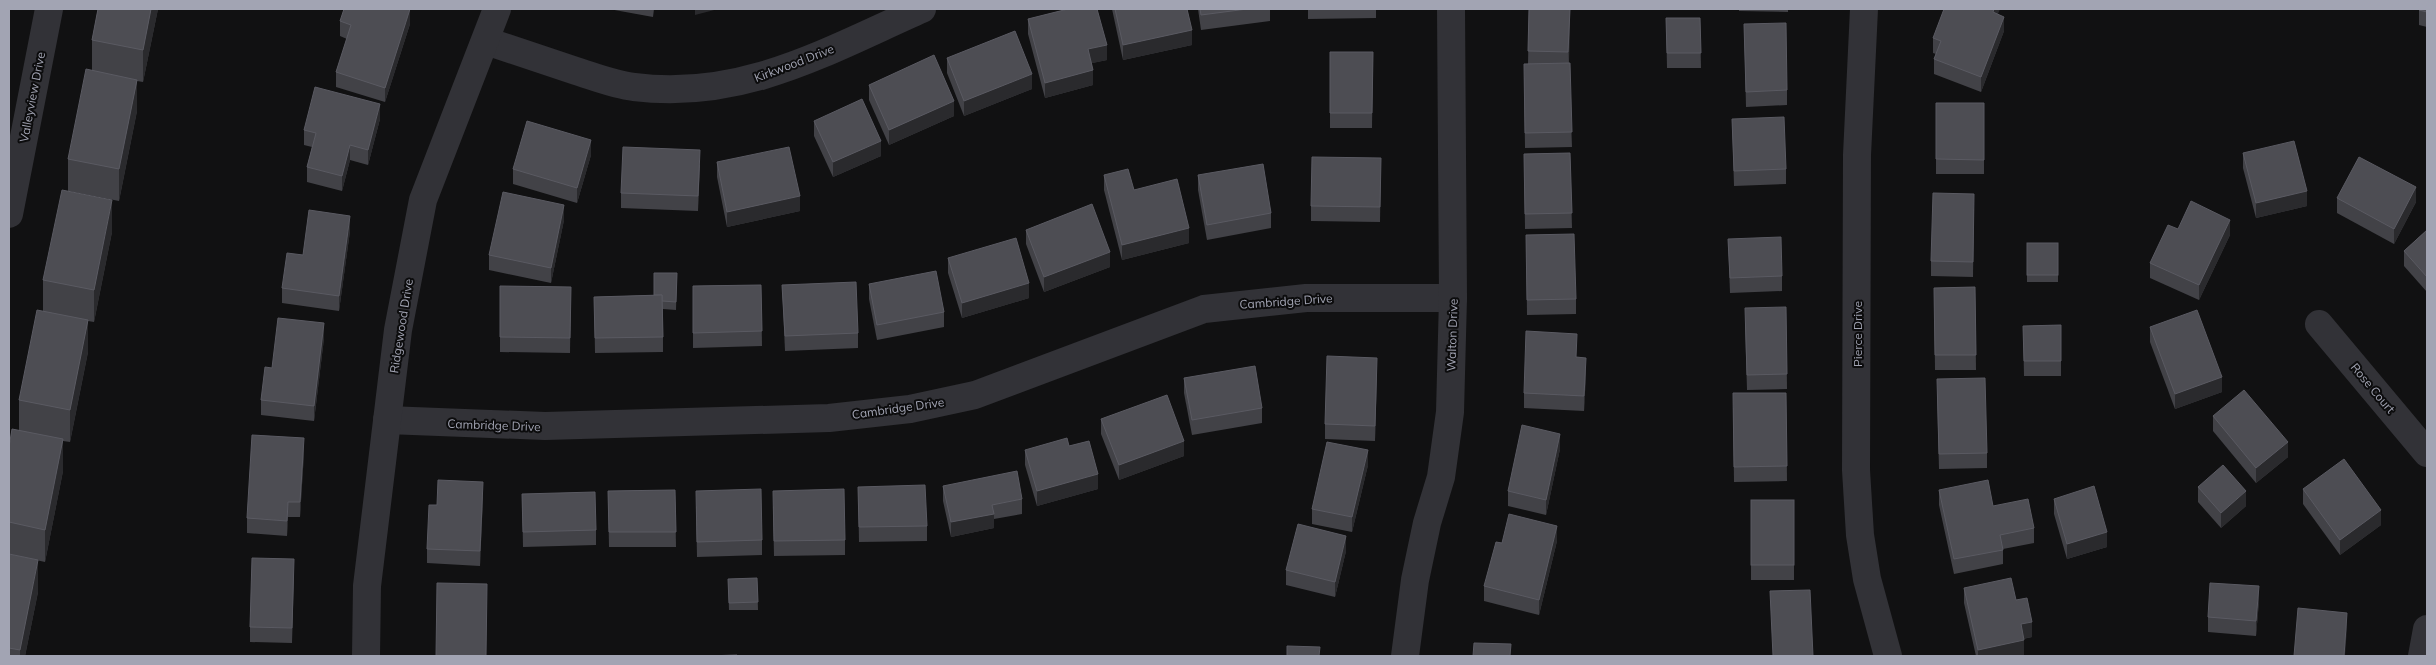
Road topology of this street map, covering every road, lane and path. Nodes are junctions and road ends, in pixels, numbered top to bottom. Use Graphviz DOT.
graph roads {
  1 [pos="49,9"];
  2 [pos="497,9"];
  3 [pos="922,9"];
  4 [pos="1452,9"];
  5 [pos="1864,9"];
  6 [pos="486,41"];
  7 [pos="9,214"];
  8 [pos="1453,298"];
  9 [pos="2319,324"];
  10 [pos="387,420"];
  11 [pos="2427,453"];
  12 [pos="2427,629"];
  13 [pos="366,656"];
  14 [pos="1405,656"];
  15 [pos="1888,656"];
  16 [pos="2422,656"];
  1 -- 7 [label="street, Valleyview Drive"];
  2 -- 6 [label="street, Ridgewood Drive"];
  3 -- 6 [label="street, Kirkwood Drive"];
  4 -- 8 [label="street, Walton Drive"];
  5 -- 15 [label="street, Pierce Drive"];
  6 -- 10 [label="street, Ridgewood Drive"];
  8 -- 10 [label="street, Cambridge Drive"];
  8 -- 14 [label="street, Walton Drive"];
  9 -- 11 [label="street, Rose Court"];
  10 -- 13 [label="street, Ridgewood Drive"];
  12 -- 16 [label="street"];
}
